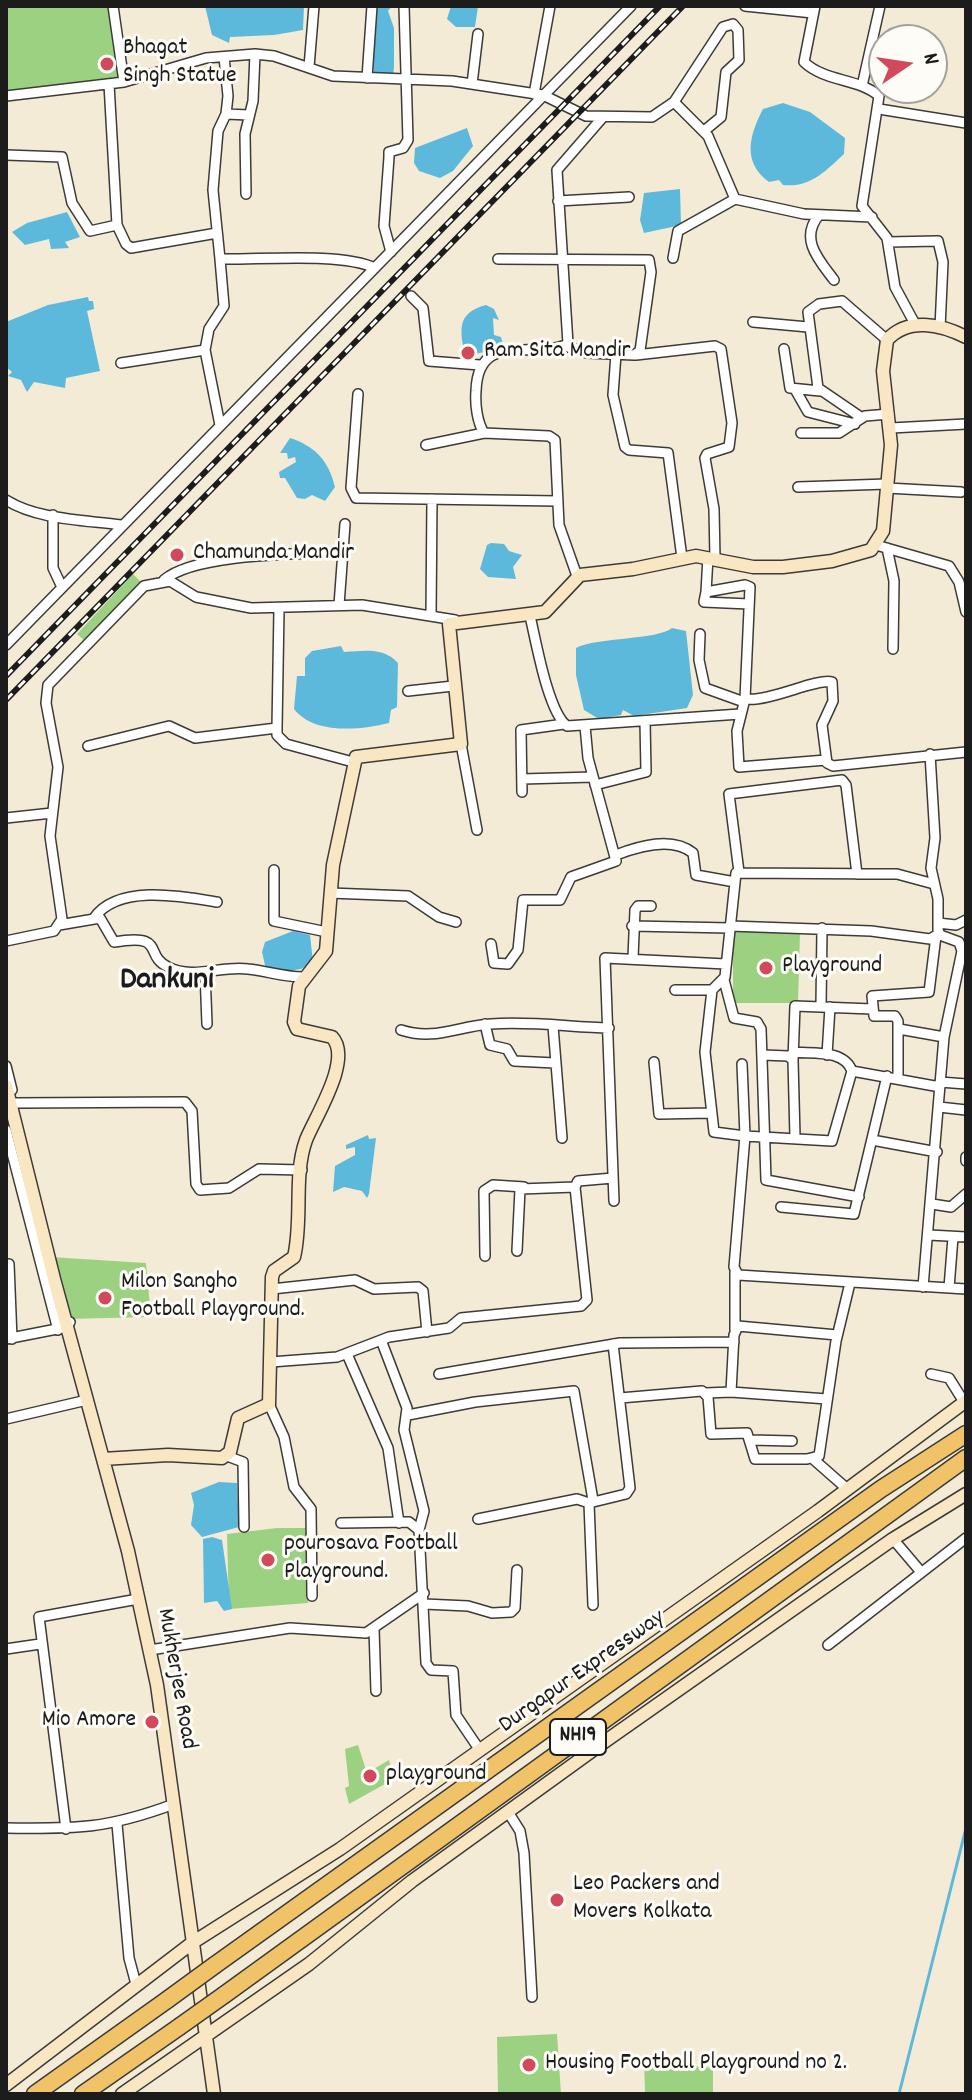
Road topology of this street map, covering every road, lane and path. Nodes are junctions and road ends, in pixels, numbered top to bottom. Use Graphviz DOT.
graph roads {
  1 [pos="113,6"];
  2 [pos="314,6"];
  3 [pos="372,6"];
  4 [pos="404,6"];
  5 [pos="550,6"];
  6 [pos="631,6"];
  7 [pos="745,6"];
  8 [pos="880,6"];
  9 [pos="814,9"];
  10 [pos="478,34"];
  11 [pos="255,54"];
  12 [pos="224,57"];
  13 [pos="309,67"];
  14 [pos="367,78"];
  15 [pos="407,79"];
  16 [pos="124,82"];
  17 [pos="109,84"];
  18 [pos="472,84"];
  19 [pos="862,86"];
  20 [pos="538,95"];
  21 [pos="6,96"];
  22 [pos="674,102"];
  23 [pos="879,109"];
  24 [pos="226,114"];
  25 [pos="249,115"];
  26 [pos="603,117"];
  27 [pos="966,123"];
  28 [pos="704,131"];
  29 [pos="6,155"];
  30 [pos="246,194"];
  31 [pos="629,197"];
  32 [pos="735,199"];
  33 [pos="558,201"];
  34 [pos="819,215"];
  35 [pos="872,217"];
  36 [pos="117,225"];
  37 [pos="217,233"];
  38 [pos="888,242"];
  39 [pos="391,252"];
  40 [pos="673,258"];
  41 [pos="220,259"];
  42 [pos="498,259"];
  43 [pos="563,259"];
  44 [pos="375,268"];
  45 [pos="834,280"];
  46 [pos="411,296"];
  47 [pos="753,322"];
  48 [pos="915,324"];
  49 [pos="808,327"];
  50 [pos="940,328"];
  51 [pos="966,337"];
  52 [pos="887,340"];
  53 [pos="565,346"];
  54 [pos="784,349"];
  55 [pos="205,350"];
  56 [pos="616,354"];
  57 [pos="634,355"];
  58 [pos="121,363"];
  59 [pos="480,365"];
  60 [pos="796,391"];
  61 [pos="820,391"];
  62 [pos="358,394"];
  63 [pos="858,421"];
  64 [pos="890,421"];
  65 [pos="966,424"];
  66 [pos="220,425"];
  67 [pos="484,433"];
  68 [pos="801,433"];
  69 [pos="426,445"];
  70 [pos="887,486"];
  71 [pos="798,487"];
  72 [pos="961,492"];
  73 [pos="432,499"];
  74 [pos="6,500"];
  75 [pos="558,501"];
  76 [pos="53,515"];
  77 [pos="345,524"];
  78 [pos="121,525"];
  79 [pos="882,546"];
  80 [pos="343,552"];
  81 [pos="682,558"];
  82 [pos="711,558"];
  83 [pos="577,576"];
  84 [pos="164,580"];
  85 [pos="61,585"];
  86 [pos="964,589"];
  87 [pos="706,592"];
  88 [pos="749,604"];
  89 [pos="339,605"];
  90 [pos="279,609"];
  91 [pos="966,612"];
  92 [pos="431,616"];
  93 [pos="530,616"];
  94 [pos="455,620"];
  95 [pos="700,634"];
  96 [pos="6,645"];
  97 [pos="893,649"];
  98 [pos="453,686"];
  99 [pos="408,691"];
  100 [pos="744,701"];
  101 [pos="740,714"];
  102 [pos="645,721"];
  103 [pos="564,724"];
  104 [pos="585,726"];
  105 [pos="277,728"];
  106 [pos="461,744"];
  107 [pos="88,746"];
  108 [pos="966,752"];
  109 [pos="930,754"];
  110 [pos="823,760"];
  111 [pos="353,762"];
  112 [pos="522,779"];
  113 [pos="594,781"];
  114 [pos="822,782"];
  115 [pos="522,792"];
  116 [pos="52,813"];
  117 [pos="6,818"];
  118 [pos="477,830"];
  119 [pos="616,855"];
  120 [pos="274,870"];
  121 [pos="857,874"];
  122 [pos="737,877"];
  123 [pos="934,884"];
  124 [pos="330,893"];
  125 [pos="217,902"];
  126 [pos="651,906"];
  127 [pos="94,918"];
  128 [pos="966,920"];
  129 [pos="456,922"];
  130 [pos="59,925"];
  131 [pos="632,926"];
  132 [pos="730,927"];
  133 [pos="822,928"];
  134 [pos="938,931"];
  135 [pos="327,932"];
  136 [pos="6,941"];
  137 [pos="491,944"];
  138 [pos="633,958"];
  139 [pos="726,964"];
  140 [pos="205,972"];
  141 [pos="962,972"];
  142 [pos="303,977"];
  143 [pos="724,980"];
  144 [pos="675,990"];
  145 [pos="712,990"];
  146 [pos="825,1006"];
  147 [pos="872,1009"];
  148 [pos="207,1024"];
  149 [pos="485,1024"];
  150 [pos="553,1026"];
  151 [pos="609,1028"];
  152 [pos="899,1029"];
  153 [pos="401,1030"];
  154 [pos="944,1037"];
  155 [pos="763,1055"];
  156 [pos="827,1055"];
  157 [pos="793,1056"];
  158 [pos="654,1062"];
  159 [pos="555,1063"];
  160 [pos="742,1064"];
  161 [pos="6,1066"];
  162 [pos="852,1071"];
  163 [pos="887,1076"];
  164 [pos="898,1078"];
  165 [pos="940,1084"];
  166 [pos="966,1084"];
  167 [pos="6,1086"];
  168 [pos="16,1103"];
  169 [pos="939,1107"];
  170 [pos="966,1110"];
  171 [pos="710,1113"];
  172 [pos="6,1130"];
  173 [pos="766,1135"];
  174 [pos="745,1136"];
  175 [pos="795,1137"];
  176 [pos="562,1138"];
  177 [pos="872,1140"];
  178 [pos="937,1152"];
  179 [pos="302,1170"];
  180 [pos="613,1178"];
  181 [pos="524,1187"];
  182 [pos="575,1187"];
  183 [pos="966,1194"];
  184 [pos="859,1197"];
  185 [pos="614,1201"];
  186 [pos="932,1204"];
  187 [pos="781,1207"];
  188 [pos="929,1235"];
  189 [pos="953,1237"];
  190 [pos="966,1237"];
  191 [pos="517,1251"];
  192 [pos="485,1256"];
  193 [pos="9,1264"];
  194 [pos="735,1272"];
  195 [pos="850,1283"];
  196 [pos="923,1287"];
  197 [pos="949,1288"];
  198 [pos="272,1289"];
  199 [pos="966,1289"];
  200 [pos="63,1328"];
  201 [pos="735,1330"];
  202 [pos="427,1332"];
  203 [pos="837,1335"];
  204 [pos="9,1339"];
  205 [pos="381,1340"];
  206 [pos="734,1342"];
  207 [pos="613,1344"];
  208 [pos="347,1354"];
  209 [pos="271,1362"];
  210 [pos="439,1374"];
  211 [pos="931,1374"];
  212 [pos="731,1392"];
  213 [pos="706,1393"];
  214 [pos="620,1398"];
  215 [pos="827,1399"];
  216 [pos="87,1400"];
  217 [pos="965,1402"];
  218 [pos="269,1404"];
  219 [pos="408,1415"];
  220 [pos="6,1419"];
  221 [pos="966,1434"];
  222 [pos="751,1440"];
  223 [pos="792,1441"];
  224 [pos="227,1456"];
  225 [pos="812,1458"];
  226 [pos="966,1458"];
  227 [pos="103,1459"];
  228 [pos="845,1487"];
  229 [pos="966,1494"];
  230 [pos="591,1501"];
  231 [pos="478,1519"];
  232 [pos="341,1523"];
  233 [pos="399,1523"];
  234 [pos="244,1527"];
  235 [pos="419,1530"];
  236 [pos="966,1538"];
  237 [pos="893,1539"];
  238 [pos="517,1570"];
  239 [pos="921,1572"];
  240 [pos="312,1596"];
  241 [pos="138,1599"];
  242 [pos="424,1599"];
  243 [pos="593,1605"];
  244 [pos="374,1629"];
  245 [pos="40,1644"];
  246 [pos="828,1645"];
  247 [pos="6,1649"];
  248 [pos="150,1650"];
  249 [pos="376,1691"];
  250 [pos="479,1749"];
  251 [pos="174,1804"];
  252 [pos="508,1812"];
  253 [pos="117,1824"];
  254 [pos="6,1828"];
  255 [pos="66,1829"];
  256 [pos="192,1943"];
  257 [pos="136,1984"];
  258 [pos="532,1997"];
  259 [pos="204,2040"];
  260 [pos="6,2085"];
  261 [pos="35,2094"];
  262 [pos="83,2094"];
  263 [pos="122,2094"];
  264 [pos="214,2094"];
  1 -- 16 [label="street"];
  2 -- 13 [label="street"];
  3 -- 14 [label="street"];
  4 -- 15 [label="street"];
  5 -- 20 [label="street"];
  6 -- 20 [label="street"];
  7 -- 9 [label="street"];
  8 -- 19 [label="street"];
  9 -- 19 [label="street"];
  10 -- 18 [label="street"];
  11 -- 12 [label="street"];
  11 -- 13 [label="street"];
  11 -- 25 [label="street"];
  12 -- 16 [label="street"];
  12 -- 24 [label="street"];
  13 -- 14 [label="street"];
  14 -- 15 [label="street"];
  15 -- 18 [label="street"];
  15 -- 39 [label="street"];
  16 -- 17 [label="street"];
  17 -- 21 [label="street"];
  17 -- 36 [label="street"];
  18 -- 20 [label="street"];
  19 -- 23 [label="street"];
  20 -- 26 [label="street"];
  20 -- 39 [label="street"];
  22 -- 26 [label="street"];
  22 -- 28 [label="street"];
  22 -- 28 [label="street"];
  23 -- 27 [label="street"];
  23 -- 35 [label="street"];
  24 -- 25 [label="street"];
  24 -- 37 [label="street"];
  25 -- 30 [label="street"];
  26 -- 33 [label="street"];
  28 -- 32 [label="street"];
  29 -- 36 [label="street"];
  31 -- 33 [label="street"];
  32 -- 34 [label="street"];
  32 -- 40 [label="street"];
  33 -- 43 [label="street"];
  34 -- 35 [label="street"];
  34 -- 45 [label="street"];
  35 -- 38 [label="street"];
  36 -- 37 [label="street"];
  37 -- 41 [label="street"];
  38 -- 48 [label="street"];
  38 -- 50 [label="street"];
  39 -- 44 [label="street"];
  41 -- 44 [label="street"];
  41 -- 55 [label="street"];
  42 -- 43 [label="street"];
  43 -- 53 [label="street"];
  43 -- 57 [label="street"];
  44 -- 66 [label="street"];
  46 -- 59 [label="street"];
  47 -- 49 [label="street"];
  48 -- 50 [label="street"];
  48 -- 52 [label="street"];
  49 -- 52 [label="street"];
  49 -- 61 [label="street"];
  50 -- 51 [label="street"];
  52 -- 64 [label="street"];
  53 -- 56 [label="street"];
  53 -- 59 [label="street"];
  54 -- 60 [label="street"];
  55 -- 58 [label="street"];
  55 -- 66 [label="street"];
  56 -- 57 [label="street"];
  56 -- 81 [label="street"];
  57 -- 82 [label="street"];
  59 -- 67 [label="street"];
  60 -- 61 [label="street"];
  60 -- 63 [label="street"];
  61 -- 63 [label="street"];
  62 -- 73 [label="street"];
  63 -- 64 [label="street"];
  63 -- 68 [label="street"];
  64 -- 65 [label="street"];
  64 -- 70 [label="street"];
  66 -- 78 [label="street"];
  67 -- 69 [label="street"];
  67 -- 75 [label="street"];
  70 -- 71 [label="street"];
  70 -- 72 [label="street"];
  70 -- 79 [label="street"];
  73 -- 75 [label="street"];
  73 -- 92 [label="street"];
  74 -- 76 [label="street"];
  75 -- 83 [label="street"];
  76 -- 78 [label="street"];
  76 -- 85 [label="street"];
  77 -- 80 [label="street"];
  78 -- 85 [label="street"];
  79 -- 82 [label="street"];
  79 -- 86 [label="street"];
  79 -- 97 [label="street"];
  80 -- 84 [label="street"];
  80 -- 89 [label="street"];
  81 -- 82 [label="street"];
  81 -- 83 [label="street"];
  82 -- 87 [label="street"];
  83 -- 93 [label="street"];
  84 -- 90 [label="street"];
  84 -- 116 [label="street"];
  85 -- 96 [label="street"];
  86 -- 91 [label="street"];
  87 -- 88 [label="street"];
  87 -- 88 [label="street"];
  88 -- 100 [label="street"];
  89 -- 90 [label="street"];
  89 -- 92 [label="street"];
  90 -- 105 [label="street"];
  92 -- 94 [label="street"];
  93 -- 94 [label="street"];
  93 -- 103 [label="street"];
  94 -- 98 [label="street"];
  95 -- 100 [label="street"];
  98 -- 99 [label="street"];
  98 -- 106 [label="street"];
  100 -- 101 [label="street"];
  100 -- 110 [label="street"];
  101 -- 102 [label="street"];
  101 -- 110 [label="street"];
  102 -- 104 [label="street"];
  102 -- 113 [label="street"];
  103 -- 104 [label="street"];
  103 -- 112 [label="street"];
  104 -- 113 [label="street"];
  105 -- 107 [label="street"];
  105 -- 111 [label="street"];
  106 -- 111 [label="street"];
  106 -- 118 [label="street"];
  108 -- 109 [label="street"];
  109 -- 110 [label="street"];
  109 -- 123 [label="street"];
  110 -- 114 [label="street"];
  111 -- 124 [label="street"];
  112 -- 113 [label="street"];
  112 -- 115 [label="street"];
  113 -- 119 [label="street"];
  114 -- 121 [label="street"];
  114 -- 122 [label="street"];
  116 -- 117 [label="street"];
  116 -- 130 [label="street"];
  119 -- 122 [label="street"];
  119 -- 137 [label="street"];
  120 -- 135 [label="street"];
  121 -- 122 [label="street"];
  121 -- 123 [label="street"];
  122 -- 132 [label="street"];
  123 -- 134 [label="street"];
  124 -- 129 [label="street"];
  124 -- 135 [label="street"];
  125 -- 127 [label="street"];
  126 -- 131 [label="street"];
  127 -- 130 [label="street"];
  127 -- 140 [label="street"];
  128 -- 134 [label="street"];
  130 -- 136 [label="street"];
  131 -- 132 [label="street"];
  131 -- 138 [label="street"];
  132 -- 133 [label="street"];
  132 -- 139 [label="street"];
  133 -- 134 [label="street"];
  133 -- 146 [label="street"];
  134 -- 141 [label="street"];
  134 -- 147 [label="street"];
  135 -- 142 [label="street"];
  138 -- 139 [label="street"];
  138 -- 151 [label="street"];
  139 -- 143 [label="street"];
  140 -- 142 [label="street"];
  140 -- 148 [label="street"];
  141 -- 154 [label="street"];
  142 -- 179 [label="street"];
  143 -- 145 [label="street"];
  143 -- 155 [label="street"];
  144 -- 145 [label="street"];
  145 -- 171 [label="street"];
  146 -- 147 [label="street"];
  146 -- 156 [label="street"];
  146 -- 157 [label="street"];
  147 -- 152 [label="street"];
  149 -- 150 [label="street"];
  149 -- 153 [label="street"];
  149 -- 159 [label="street"];
  150 -- 151 [label="street"];
  150 -- 159 [label="street"];
  151 -- 180 [label="street"];
  152 -- 154 [label="street"];
  152 -- 164 [label="street"];
  154 -- 165 [label="street"];
  155 -- 157 [label="street"];
  155 -- 173 [label="street"];
  156 -- 157 [label="street"];
  156 -- 162 [label="street"];
  157 -- 175 [label="street"];
  158 -- 171 [label="street"];
  159 -- 176 [label="street"];
  160 -- 174 [label="street"];
  161 -- 168 [label="street"];
  162 -- 163 [label="street"];
  162 -- 175 [label="street"];
  163 -- 164 [label="street"];
  163 -- 177 [label="street"];
  164 -- 165 [label="street"];
  165 -- 166 [label="street"];
  165 -- 169 [label="street"];
  167 -- 200 [label="street, Mukherjee Road"];
  168 -- 179 [label="street"];
  168 -- 200 [label="street"];
  169 -- 170 [label="street"];
  169 -- 178 [label="street"];
  171 -- 174 [label="street"];
  172 -- 200 [label="street"];
  173 -- 174 [label="street"];
  173 -- 175 [label="street"];
  173 -- 184 [label="street"];
  174 -- 194 [label="street"];
  177 -- 178 [label="street"];
  177 -- 184 [label="street"];
  178 -- 186 [label="street"];
  179 -- 198 [label="street"];
  180 -- 182 [label="street"];
  180 -- 185 [label="street"];
  181 -- 182 [label="street"];
  181 -- 191 [label="street"];
  181 -- 192 [label="street"];
  182 -- 202 [label="street"];
  183 -- 186 [label="street"];
  184 -- 187 [label="street"];
  186 -- 188 [label="street"];
  188 -- 189 [label="street"];
  188 -- 196 [label="street"];
  189 -- 190 [label="street"];
  189 -- 197 [label="street"];
  193 -- 204 [label="street"];
  194 -- 195 [label="street"];
  194 -- 201 [label="street"];
  195 -- 196 [label="street"];
  195 -- 203 [label="street"];
  196 -- 197 [label="street"];
  197 -- 199 [label="street"];
  198 -- 202 [label="street"];
  198 -- 209 [label="street"];
  200 -- 204 [label="street"];
  200 -- 216 [label="street, Mukherjee Road"];
  201 -- 203 [label="street"];
  201 -- 206 [label="street"];
  202 -- 205 [label="street"];
  203 -- 215 [label="street"];
  205 -- 208 [label="street"];
  205 -- 219 [label="street"];
  206 -- 207 [label="street"];
  206 -- 212 [label="street"];
  207 -- 210 [label="street"];
  207 -- 214 [label="street"];
  208 -- 209 [label="street"];
  208 -- 233 [label="street"];
  209 -- 218 [label="street"];
  211 -- 217 [label="street"];
  212 -- 213 [label="street"];
  212 -- 215 [label="street"];
  213 -- 214 [label="street"];
  213 -- 222 [label="street"];
  214 -- 230 [label="street"];
  215 -- 225 [label="street"];
  216 -- 220 [label="street"];
  216 -- 227 [label="street, Mukherjee Road"];
  217 -- 228 [label="street"];
  218 -- 224 [label="street"];
  218 -- 240 [label="street"];
  219 -- 230 [label="street"];
  219 -- 235 [label="street"];
  221 -- 261 [label="highway, Durgapur Expressway / NH19, bridge"];
  222 -- 223 [label="street"];
  222 -- 225 [label="street"];
  224 -- 227 [label="street"];
  224 -- 234 [label="street"];
  225 -- 228 [label="street"];
  226 -- 262 [label="highway, Durgapur Expressway / NH19, bridge"];
  227 -- 241 [label="street, Mukherjee Road"];
  228 -- 250 [label="street"];
  229 -- 237 [label="street"];
  230 -- 231 [label="street"];
  230 -- 243 [label="street"];
  232 -- 233 [label="street"];
  233 -- 235 [label="street"];
  235 -- 242 [label="street"];
  236 -- 239 [label="street"];
  237 -- 239 [label="street"];
  237 -- 252 [label="street"];
  238 -- 242 [label="street"];
  239 -- 246 [label="street"];
  241 -- 245 [label="street"];
  241 -- 248 [label="street, Mukherjee Road"];
  242 -- 244 [label="street"];
  242 -- 250 [label="street"];
  244 -- 248 [label="street"];
  244 -- 249 [label="street"];
  245 -- 247 [label="street"];
  245 -- 255 [label="street"];
  248 -- 251 [label="street, Mukherjee Road"];
  250 -- 256 [label="street"];
  251 -- 253 [label="street"];
  251 -- 256 [label="street, Mukherjee Road"];
  252 -- 258 [label="street"];
  252 -- 259 [label="street"];
  253 -- 255 [label="street"];
  253 -- 257 [label="street"];
  254 -- 255 [label="street"];
  256 -- 257 [label="street"];
  256 -- 259 [label="street, Mukherjee Road"];
  257 -- 260 [label="street"];
  259 -- 263 [label="street"];
  259 -- 264 [label="street, Mukherjee Road"];
}
